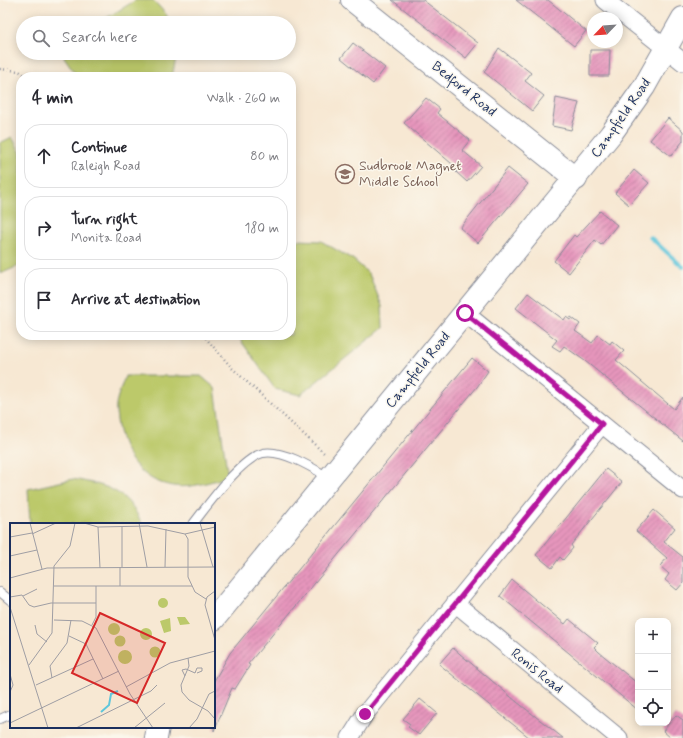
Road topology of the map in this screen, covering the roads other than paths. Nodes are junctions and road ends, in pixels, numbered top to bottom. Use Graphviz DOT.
graph roads {
  1 [pos="352,0"];
  2 [pos="605,0"];
  3 [pos="683,18"];
  4 [pos="666,48"];
  5 [pos="683,62"];
  6 [pos="576,179"];
  7 [pos="465,313"];
  8 [pos="602,424"];
  9 [pos="334,472"];
  10 [pos="683,490"];
  11 [pos="194,523"];
  12 [pos="0,592"];
  13 [pos="10,601"];
  14 [pos="455,603"];
  15 [pos="215,618"];
  16 [pos="10,714"];
  17 [pos="0,719"];
  18 [pos="158,728"];
  19 [pos="156,738"];
  20 [pos="350,738"];
  21 [pos="619,738"];
  1 -- 6 [label="street, Bedford Road"];
  2 -- 4 [label="street"];
  3 -- 4 [label="street, Campfield Road"];
  4 -- 5 [label="street"];
  4 -- 6 [label="street, Campfield Road"];
  6 -- 7 [label="street, Campfield Road"];
  7 -- 8 [label="street"];
  7 -- 9 [label="street, Campfield Road"];
  8 -- 10 [label="street"];
  8 -- 14 [label="street"];
  9 -- 11 [label="lane"];
  9 -- 15 [label="street, Campfield Road"];
  12 -- 13 [label="lane"];
  14 -- 20 [label="street"];
  14 -- 21 [label="street, Ronis Road"];
  16 -- 17 [label="lane"];
  18 -- 19 [label="street"];
}
